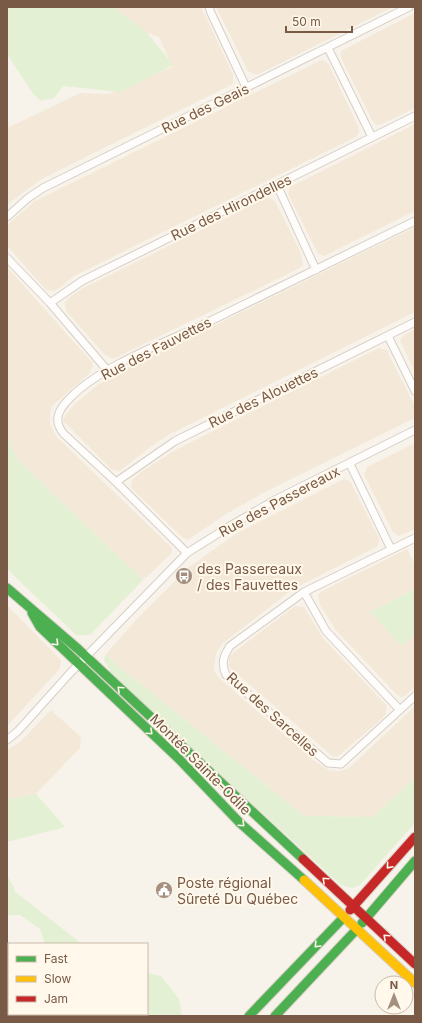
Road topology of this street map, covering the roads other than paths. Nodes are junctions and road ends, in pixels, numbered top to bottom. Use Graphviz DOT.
graph roads {
  1 [pos="210,7"];
  2 [pos="409,7"];
  3 [pos="328,48"];
  4 [pos="246,87"];
  5 [pos="415,116"];
  6 [pos="372,137"];
  7 [pos="276,184"];
  8 [pos="7,217"];
  9 [pos="415,221"];
  10 [pos="7,258"];
  11 [pos="316,270"];
  12 [pos="50,303"];
  13 [pos="415,322"];
  14 [pos="388,336"];
  15 [pos="107,370"];
  16 [pos="415,391"];
  17 [pos="415,430"];
  18 [pos="350,464"];
  19 [pos="116,482"];
  20 [pos="415,538"];
  21 [pos="391,549"];
  22 [pos="187,554"];
  23 [pos="7,588"];
  24 [pos="304,592"];
  25 [pos="32,613"];
  26 [pos="86,657"];
  27 [pos="78,664"];
  28 [pos="415,696"];
  29 [pos="400,710"];
  30 [pos="7,740"];
  31 [pos="415,837"];
  32 [pos="415,861"];
  33 [pos="354,906"];
  34 [pos="344,917"];
  35 [pos="366,918"];
  36 [pos="357,929"];
  37 [pos="415,964"];
  38 [pos="415,983"];
  39 [pos="249,1016"];
  40 [pos="275,1016"];
  1 -- 4 [label="street"];
  2 -- 3 [label="street, Rue des Geais"];
  3 -- 4 [label="street, Rue des Geais"];
  3 -- 6 [label="street"];
  4 -- 8 [label="street, Rue des Geais"];
  5 -- 6 [label="street, Rue des Hirondelles"];
  6 -- 7 [label="street, Rue des Hirondelles"];
  7 -- 11 [label="street"];
  7 -- 12 [label="street, Rue des Hirondelles"];
  9 -- 11 [label="street, Rue des Fauvettes"];
  10 -- 12 [label="street"];
  11 -- 15 [label="street, Rue des Fauvettes"];
  12 -- 15 [label="street"];
  13 -- 14 [label="street, Rue des Alouettes"];
  14 -- 16 [label="street"];
  14 -- 19 [label="street, Rue des Alouettes"];
  15 -- 19 [label="street, Rue des Fauvettes"];
  17 -- 18 [label="street, Rue des Passereaux"];
  18 -- 21 [label="street"];
  18 -- 22 [label="street, Rue des Passereaux"];
  19 -- 22 [label="street, Rue des Fauvettes"];
  20 -- 21 [label="street, Rue des Sarcelles"];
  21 -- 24 [label="street, Rue des Sarcelles"];
  22 -- 26 [label="street, Rue des Passereaux"];
  23 -- 25 [label="main road, Montée Sainte-Odile"];
  24 -- 29 [label="street"];
  24 -- 29 [label="street, Rue des Sarcelles"];
  25 -- 26 [label="main road, Montée Sainte-Odile"];
  25 -- 27 [label="main road, Montée Sainte-Odile, one-way"];
  26 -- 27 [label="street, Rue des Passereaux"];
  33 -- 26 [label="main road, Montée Sainte-Odile, one-way"];
  27 -- 30 [label="street, Rue des Passereaux"];
  27 -- 34 [label="main road, Montée Sainte-Odile, one-way"];
  28 -- 29 [label="street, Rue des Sarcelles"];
  31 -- 33 [label="main road, one-way"];
  32 -- 35 [label="main road"];
  33 -- 34 [label="main road"];
  33 -- 35 [label="main road, Montée Sainte-Odile"];
  34 -- 36 [label="main road, Montée Sainte-Odile"];
  34 -- 39 [label="main road, one-way"];
  35 -- 36 [label="main road"];
  37 -- 35 [label="main road, Montée Sainte-Odile, one-way"];
  36 -- 38 [label="main road, Montée Sainte-Odile"];
  36 -- 40 [label="main road"];
}
